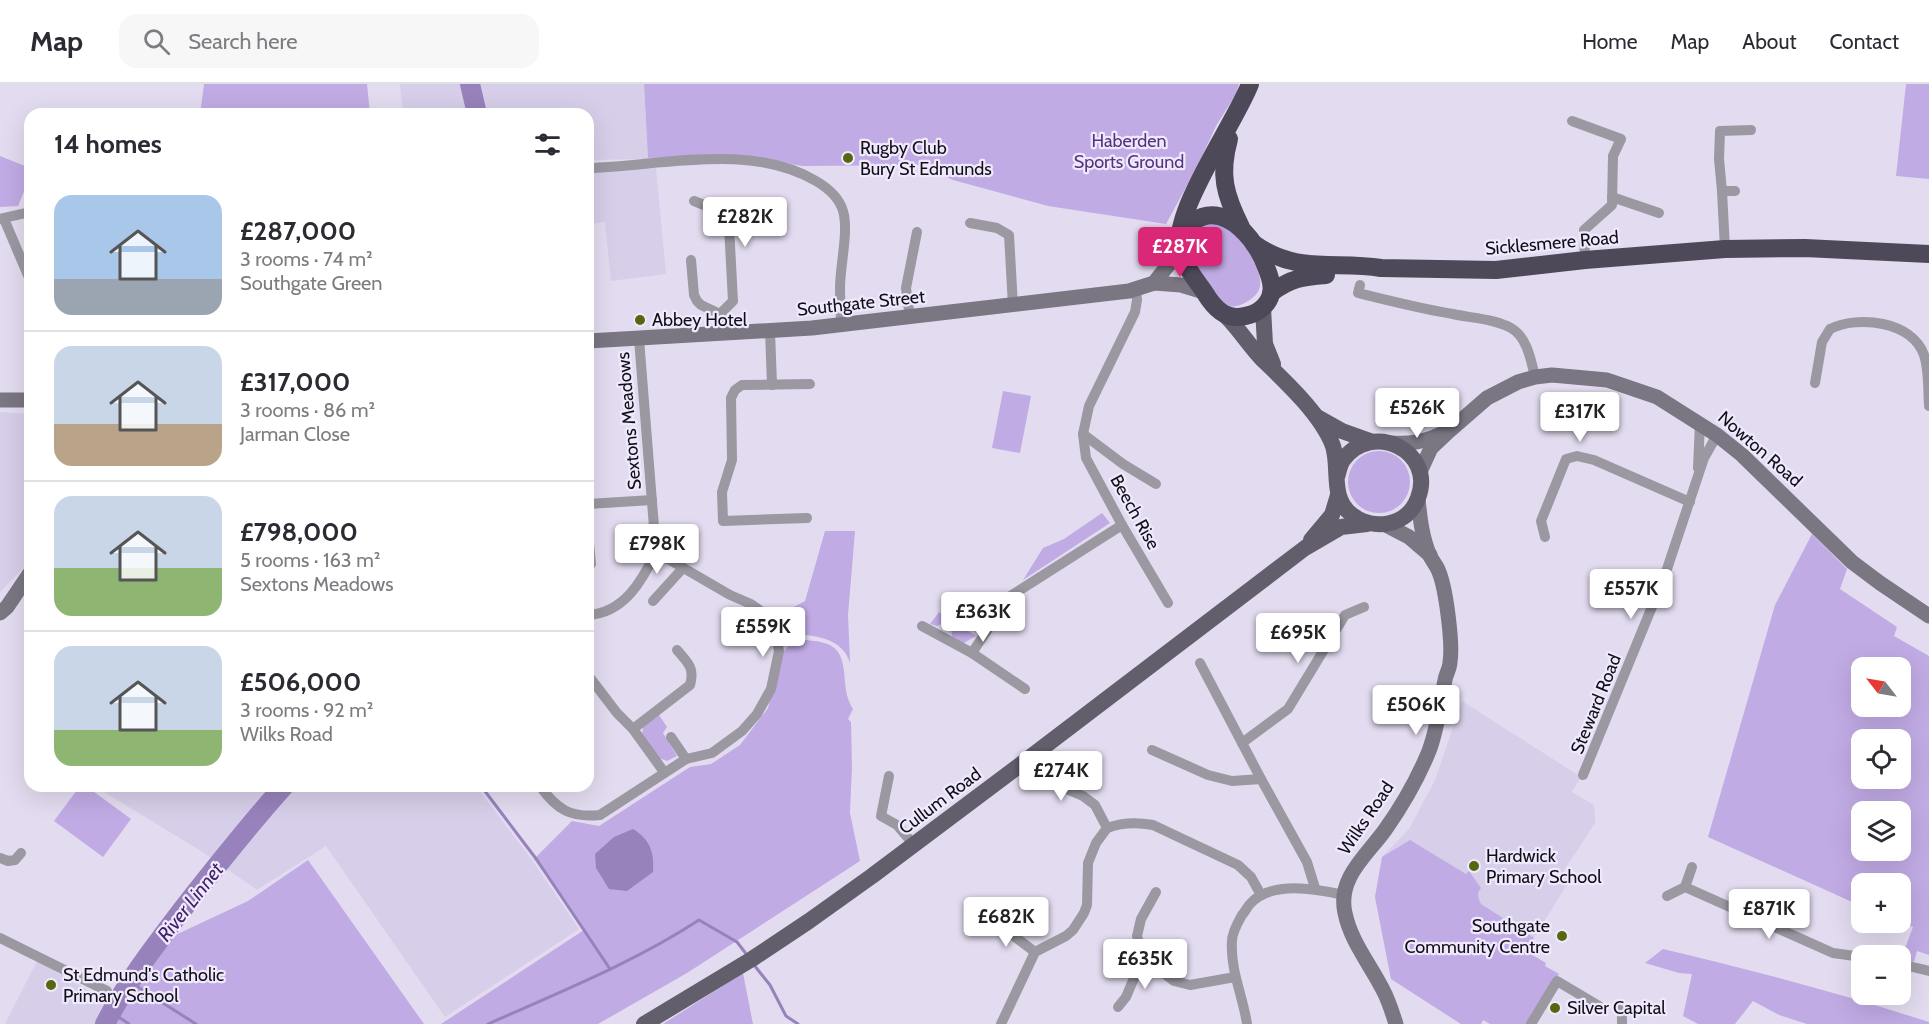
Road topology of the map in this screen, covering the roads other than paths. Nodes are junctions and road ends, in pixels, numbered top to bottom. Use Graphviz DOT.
graph roads {
  1 [pos="1250,85"];
  2 [pos="1236,114"];
  3 [pos="1572,121"];
  4 [pos="1751,129"];
  5 [pos="594,168"];
  6 [pos="1722,191"];
  7 [pos="1735,191"];
  8 [pos="1612,197"];
  9 [pos="694,201"];
  10 [pos="1659,213"];
  11 [pos="24,214"];
  12 [pos="2,219"];
  13 [pos="970,223"];
  14 [pos="916,232"];
  15 [pos="1249,237"];
  16 [pos="1179,245"];
  17 [pos="1725,249"];
  18 [pos="1929,254"];
  19 [pos="691,260"];
  20 [pos="1585,260"];
  21 [pos="24,267"];
  22 [pos="1381,268"];
  23 [pos="1154,283"];
  24 [pos="1360,285"];
  25 [pos="1136,290"];
  26 [pos="1204,292"];
  27 [pos="1267,301"];
  28 [pos="1013,306"];
  29 [pos="720,314"];
  30 [pos="1226,316"];
  31 [pos="910,318"];
  32 [pos="841,324"];
  33 [pos="770,331"];
  34 [pos="722,333"];
  35 [pos="639,339"];
  36 [pos="594,341"];
  37 [pos="1275,371"];
  38 [pos="1534,377"];
  39 [pos="1815,383"];
  40 [pos="810,384"];
  41 [pos="772,385"];
  42 [pos="0,400"];
  43 [pos="24,400"];
  44 [pos="1929,406"];
  45 [pos="1316,417"];
  46 [pos="1700,423"];
  47 [pos="1449,431"];
  48 [pos="1083,434"];
  49 [pos="1717,435"];
  50 [pos="1370,441"];
  51 [pos="1392,443"];
  52 [pos="1420,472"];
  53 [pos="1698,474"];
  54 [pos="1337,477"];
  55 [pos="1156,484"];
  56 [pos="1338,495"];
  57 [pos="1418,499"];
  58 [pos="652,500"];
  59 [pos="1690,502"];
  60 [pos="594,504"];
  61 [pos="807,518"];
  62 [pos="1367,524"];
  63 [pos="1122,525"];
  64 [pos="1386,525"];
  65 [pos="1545,537"];
  66 [pos="1305,548"];
  67 [pos="656,552"];
  68 [pos="1430,555"];
  69 [pos="683,568"];
  70 [pos="24,582"];
  71 [pos="652,602"];
  72 [pos="1168,603"];
  73 [pos="1364,607"];
  74 [pos="0,613"];
  75 [pos="594,614"];
  76 [pos="1929,616"];
  77 [pos="922,626"];
  78 [pos="677,650"];
  79 [pos="972,653"];
  80 [pos="1200,663"];
  81 [pos="594,683"];
  82 [pos="1025,689"];
  83 [pos="633,729"];
  84 [pos="671,737"];
  85 [pos="1242,743"];
  86 [pos="1152,750"];
  87 [pos="686,759"];
  88 [pos="664,772"];
  89 [pos="889,776"];
  90 [pos="1583,776"];
  91 [pos="1261,779"];
  92 [pos="1049,782"];
  93 [pos="545,792"];
  94 [pos="1107,828"];
  95 [pos="914,845"];
  96 [pos="21,853"];
  97 [pos="0,858"];
  98 [pos="1692,867"];
  99 [pos="1685,886"];
  100 [pos="1314,888"];
  101 [pos="1156,892"];
  102 [pos="1261,895"];
  103 [pos="1344,895"];
  104 [pos="1667,896"];
  105 [pos="994,921"];
  106 [pos="0,938"];
  107 [pos="1035,952"];
  108 [pos="1851,956"];
  109 [pos="1143,957"];
  110 [pos="1911,967"];
  111 [pos="1929,971"];
  112 [pos="1235,977"];
  113 [pos="107,991"];
  114 [pos="1599,1006"];
  115 [pos="1118,1007"];
  116 [pos="1622,1007"];
  117 [pos="644,1024"];
  118 [pos="1001,1024"];
  119 [pos="1246,1024"];
  120 [pos="1396,1024"];
  121 [pos="1531,1024"];
  122 [pos="1622,1024"];
  1 -- 2 [label="highway"];
  2 -- 15 [label="highway"];
  2 -- 16 [label="highway"];
  3 -- 8 [label="street"];
  4 -- 6 [label="street"];
  5 -- 32 [label="street"];
  6 -- 7 [label="street"];
  6 -- 17 [label="street"];
  8 -- 10 [label="street"];
  8 -- 20 [label="street"];
  9 -- 29 [label="street"];
  11 -- 12 [label="street"];
  12 -- 21 [label="street"];
  13 -- 28 [label="street"];
  14 -- 31 [label="street"];
  15 -- 16 [label="highway"];
  15 -- 22 [label="highway, Sicklesmere Road"];
  15 -- 27 [label="highway"];
  16 -- 23 [label="street"];
  16 -- 26 [label="highway"];
  17 -- 18 [label="highway, Sicklesmere Road"];
  17 -- 20 [label="highway, Sicklesmere Road"];
  19 -- 29 [label="street"];
  20 -- 22 [label="highway, Sicklesmere Road"];
  22 -- 27 [label="highway, Sicklesmere Road"];
  23 -- 25 [label="street, Southgate Street"];
  23 -- 26 [label="street"];
  24 -- 38 [label="street"];
  25 -- 28 [label="street, Southgate Street"];
  25 -- 48 [label="street, Beech Rise"];
  26 -- 30 [label="highway"];
  27 -- 30 [label="highway"];
  27 -- 37 [label="main road"];
  28 -- 31 [label="street, Southgate Street"];
  29 -- 34 [label="street"];
  30 -- 37 [label="main road"];
  31 -- 32 [label="street, Southgate Street"];
  32 -- 33 [label="street, Southgate Street"];
  33 -- 34 [label="street, Southgate Street"];
  33 -- 41 [label="street"];
  34 -- 35 [label="street, Southgate Street"];
  35 -- 36 [label="street, Southgate Street"];
  35 -- 58 [label="street, Sextons Meadows"];
  37 -- 45 [label="main road"];
  38 -- 46 [label="street, Nowton Road"];
  38 -- 47 [label="street, Nowton Road"];
  39 -- 44 [label="street"];
  40 -- 41 [label="street"];
  41 -- 61 [label="street"];
  42 -- 43 [label="street"];
  45 -- 50 [label="main road"];
  45 -- 54 [label="main road"];
  46 -- 49 [label="street, Nowton Road"];
  46 -- 53 [label="street, Steward Road"];
  47 -- 51 [label="street, Nowton Road"];
  47 -- 52 [label="street, Nowton Road"];
  48 -- 55 [label="street, Beech Rise"];
  48 -- 63 [label="street, Beech Rise"];
  49 -- 53 [label="street, Steward Road"];
  49 -- 76 [label="street, Nowton Road"];
  50 -- 51 [label="main road"];
  50 -- 54 [label="main road"];
  51 -- 52 [label="main road"];
  52 -- 57 [label="main road"];
  53 -- 59 [label="street, Steward Road"];
  54 -- 56 [label="main road"];
  56 -- 62 [label="main road"];
  56 -- 66 [label="main road, Cullum Road"];
  57 -- 64 [label="main road"];
  57 -- 68 [label="street, Wilks Road"];
  58 -- 60 [label="street, Sextons Meadows"];
  58 -- 67 [label="street, Sextons Meadows"];
  59 -- 65 [label="street"];
  59 -- 90 [label="street, Steward Road"];
  62 -- 64 [label="main road"];
  62 -- 66 [label="main road, Cullum Road"];
  63 -- 72 [label="street, Beech Rise"];
  63 -- 79 [label="street"];
  64 -- 68 [label="street, Wilks Road"];
  66 -- 95 [label="main road, Cullum Road"];
  67 -- 69 [label="street"];
  67 -- 75 [label="street, Sextons Meadows"];
  68 -- 103 [label="street, Wilks Road"];
  69 -- 71 [label="street"];
  69 -- 87 [label="street"];
  70 -- 74 [label="street"];
  73 -- 85 [label="street"];
  77 -- 79 [label="street"];
  78 -- 83 [label="street"];
  79 -- 82 [label="street"];
  80 -- 85 [label="street"];
  81 -- 83 [label="street"];
  83 -- 88 [label="street"];
  84 -- 87 [label="street"];
  85 -- 91 [label="street"];
  86 -- 91 [label="street"];
  87 -- 88 [label="street"];
  88 -- 93 [label="street"];
  89 -- 95 [label="street"];
  91 -- 100 [label="street"];
  92 -- 94 [label="street"];
  94 -- 102 [label="street"];
  94 -- 107 [label="street"];
  95 -- 117 [label="main road, Cullum Road"];
  96 -- 97 [label="street"];
  98 -- 99 [label="street"];
  99 -- 104 [label="street"];
  99 -- 108 [label="street"];
  100 -- 102 [label="street"];
  100 -- 103 [label="street"];
  101 -- 109 [label="street"];
  102 -- 112 [label="street"];
  103 -- 120 [label="street"];
  105 -- 107 [label="street"];
  106 -- 113 [label="street"];
  107 -- 118 [label="street"];
  109 -- 112 [label="street"];
  109 -- 115 [label="street"];
  110 -- 111 [label="street"];
  112 -- 119 [label="street"];
  114 -- 121 [label="street"];
  116 -- 122 [label="street"];
}
